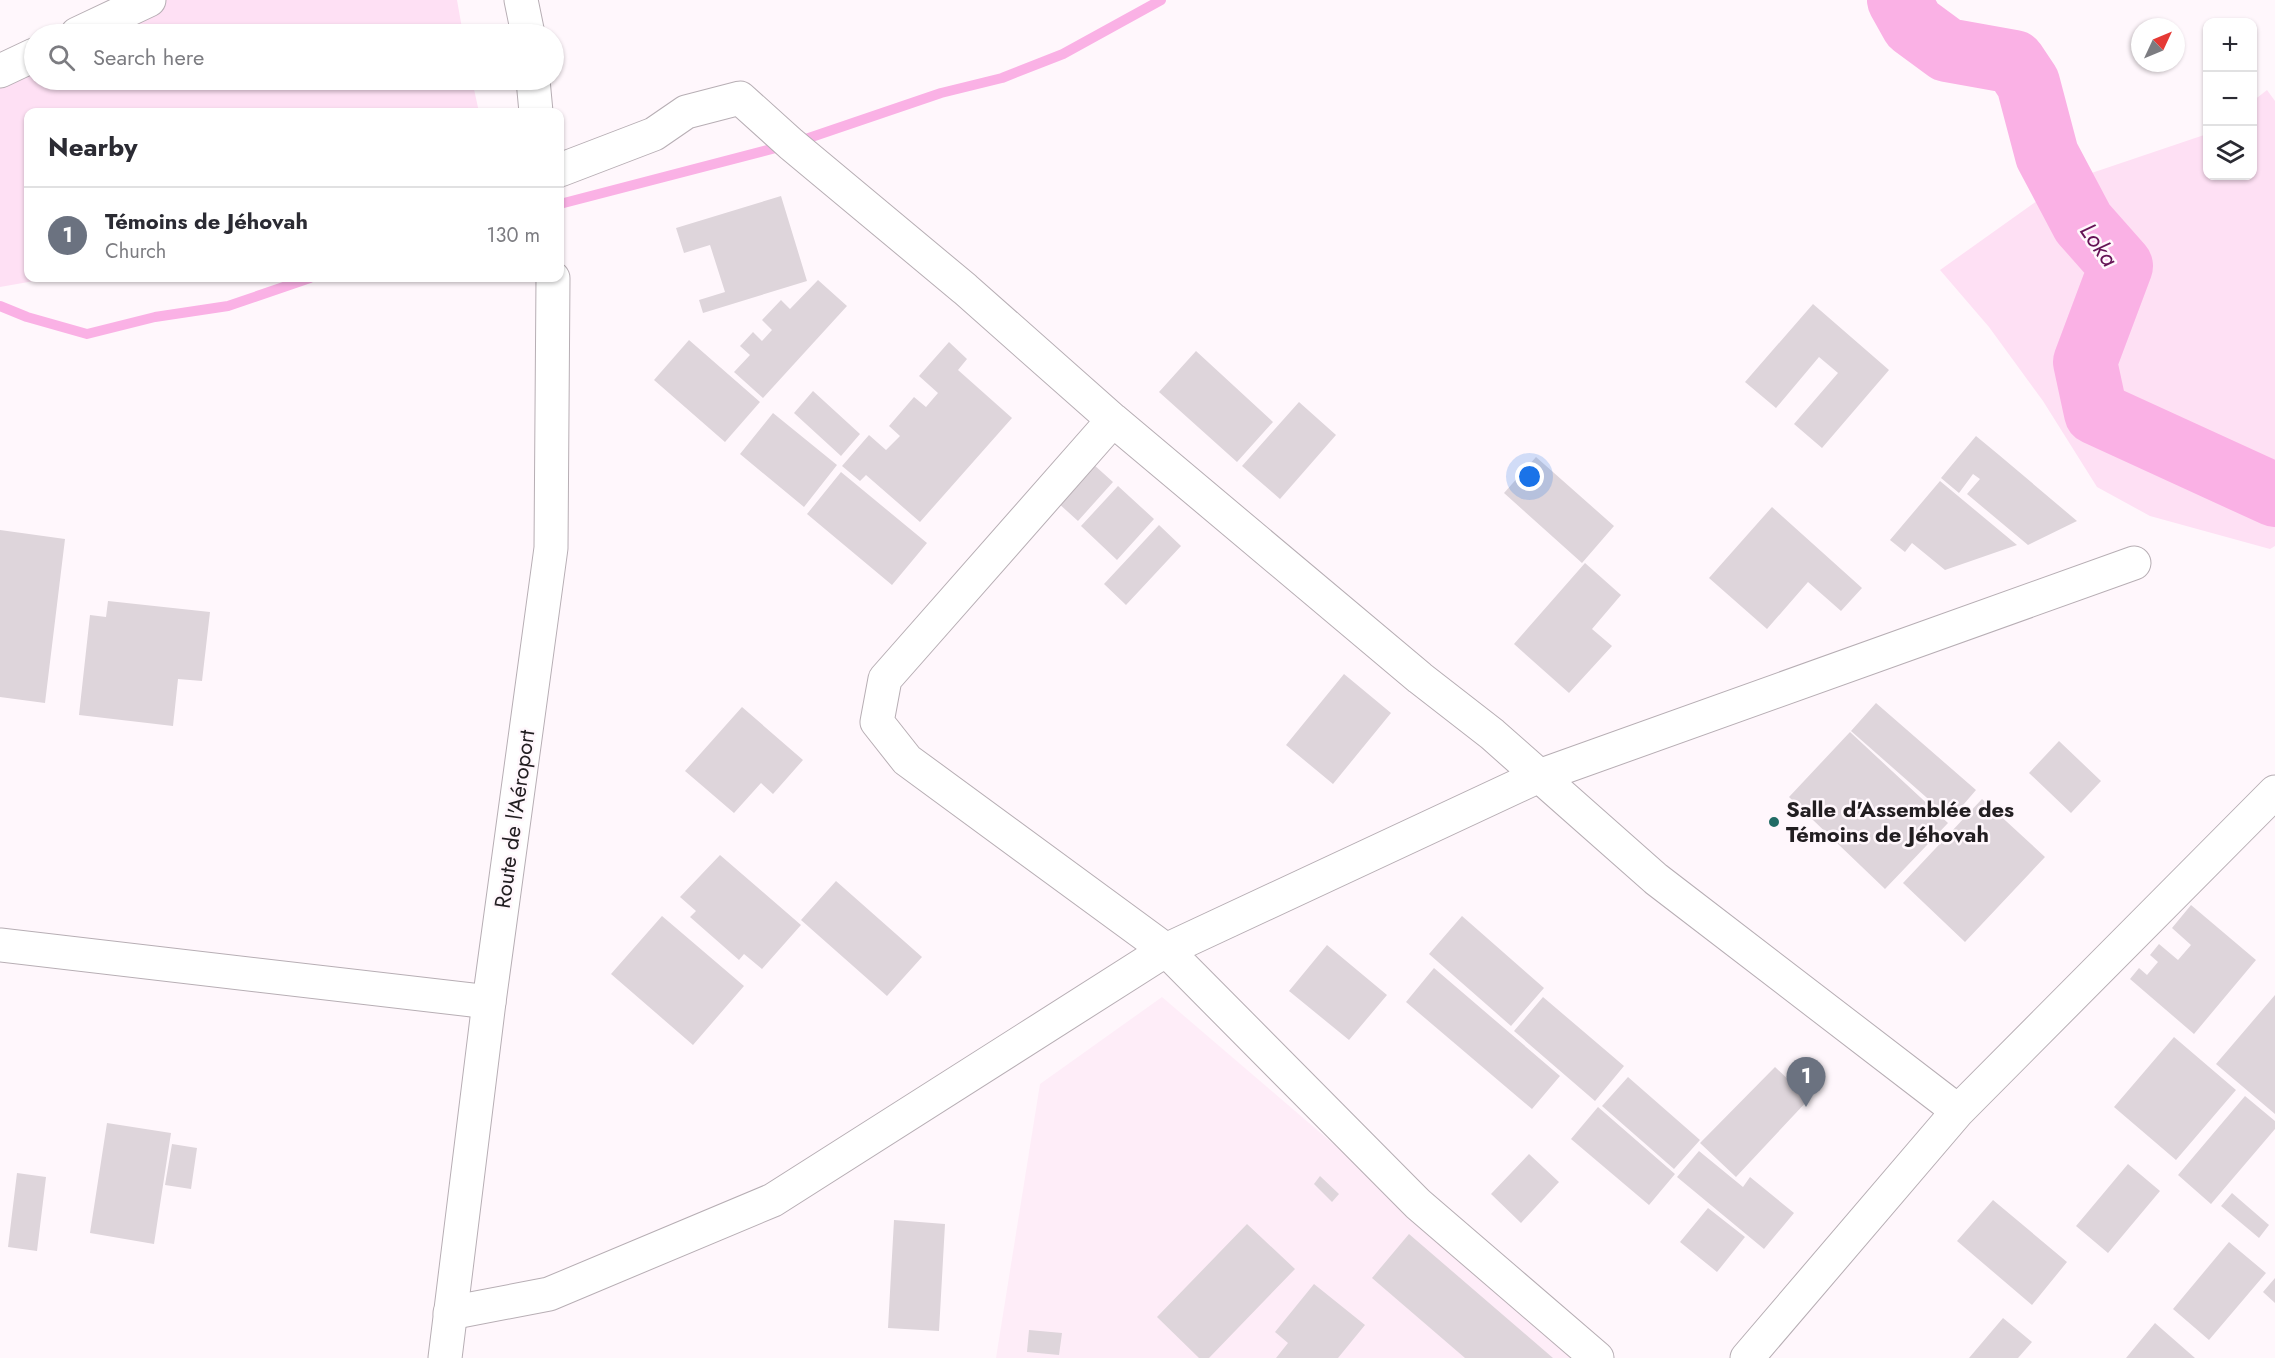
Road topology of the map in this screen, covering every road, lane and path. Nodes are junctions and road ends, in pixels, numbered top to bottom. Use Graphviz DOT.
graph roads {
  1 [pos="149,0"];
  2 [pos="521,0"];
  3 [pos="98,24"];
  4 [pos="526,24"];
  5 [pos="24,60"];
  6 [pos="0,71"];
  7 [pos="534,90"];
  8 [pos="536,108"];
  9 [pos="564,168"];
  10 [pos="553,282"];
  11 [pos="1113,420"];
  12 [pos="2134,563"];
  13 [pos="1539,776"];
  14 [pos="2275,792"];
  15 [pos="0,945"];
  16 [pos="1166,950"];
  17 [pos="489,1002"];
  18 [pos="1958,1111"];
  19 [pos="450,1313"];
  20 [pos="445,1358"];
  21 [pos="1597,1358"];
  22 [pos="1747,1358"];
  1 -- 3 [label="street"];
  2 -- 4 [label="street"];
  5 -- 6 [label="street"];
  7 -- 8 [label="street"];
  9 -- 11 [label="street"];
  10 -- 17 [label="street, Route de l'Aéroport"];
  11 -- 13 [label="street"];
  11 -- 16 [label="street"];
  12 -- 13 [label="street"];
  13 -- 16 [label="street"];
  13 -- 18 [label="street"];
  14 -- 18 [label="street"];
  15 -- 17 [label="street"];
  16 -- 19 [label="street"];
  16 -- 21 [label="street"];
  17 -- 19 [label="street, Route de l'Aéroport"];
  18 -- 22 [label="street"];
  19 -- 20 [label="street, Route de l'Aéroport"];
}
